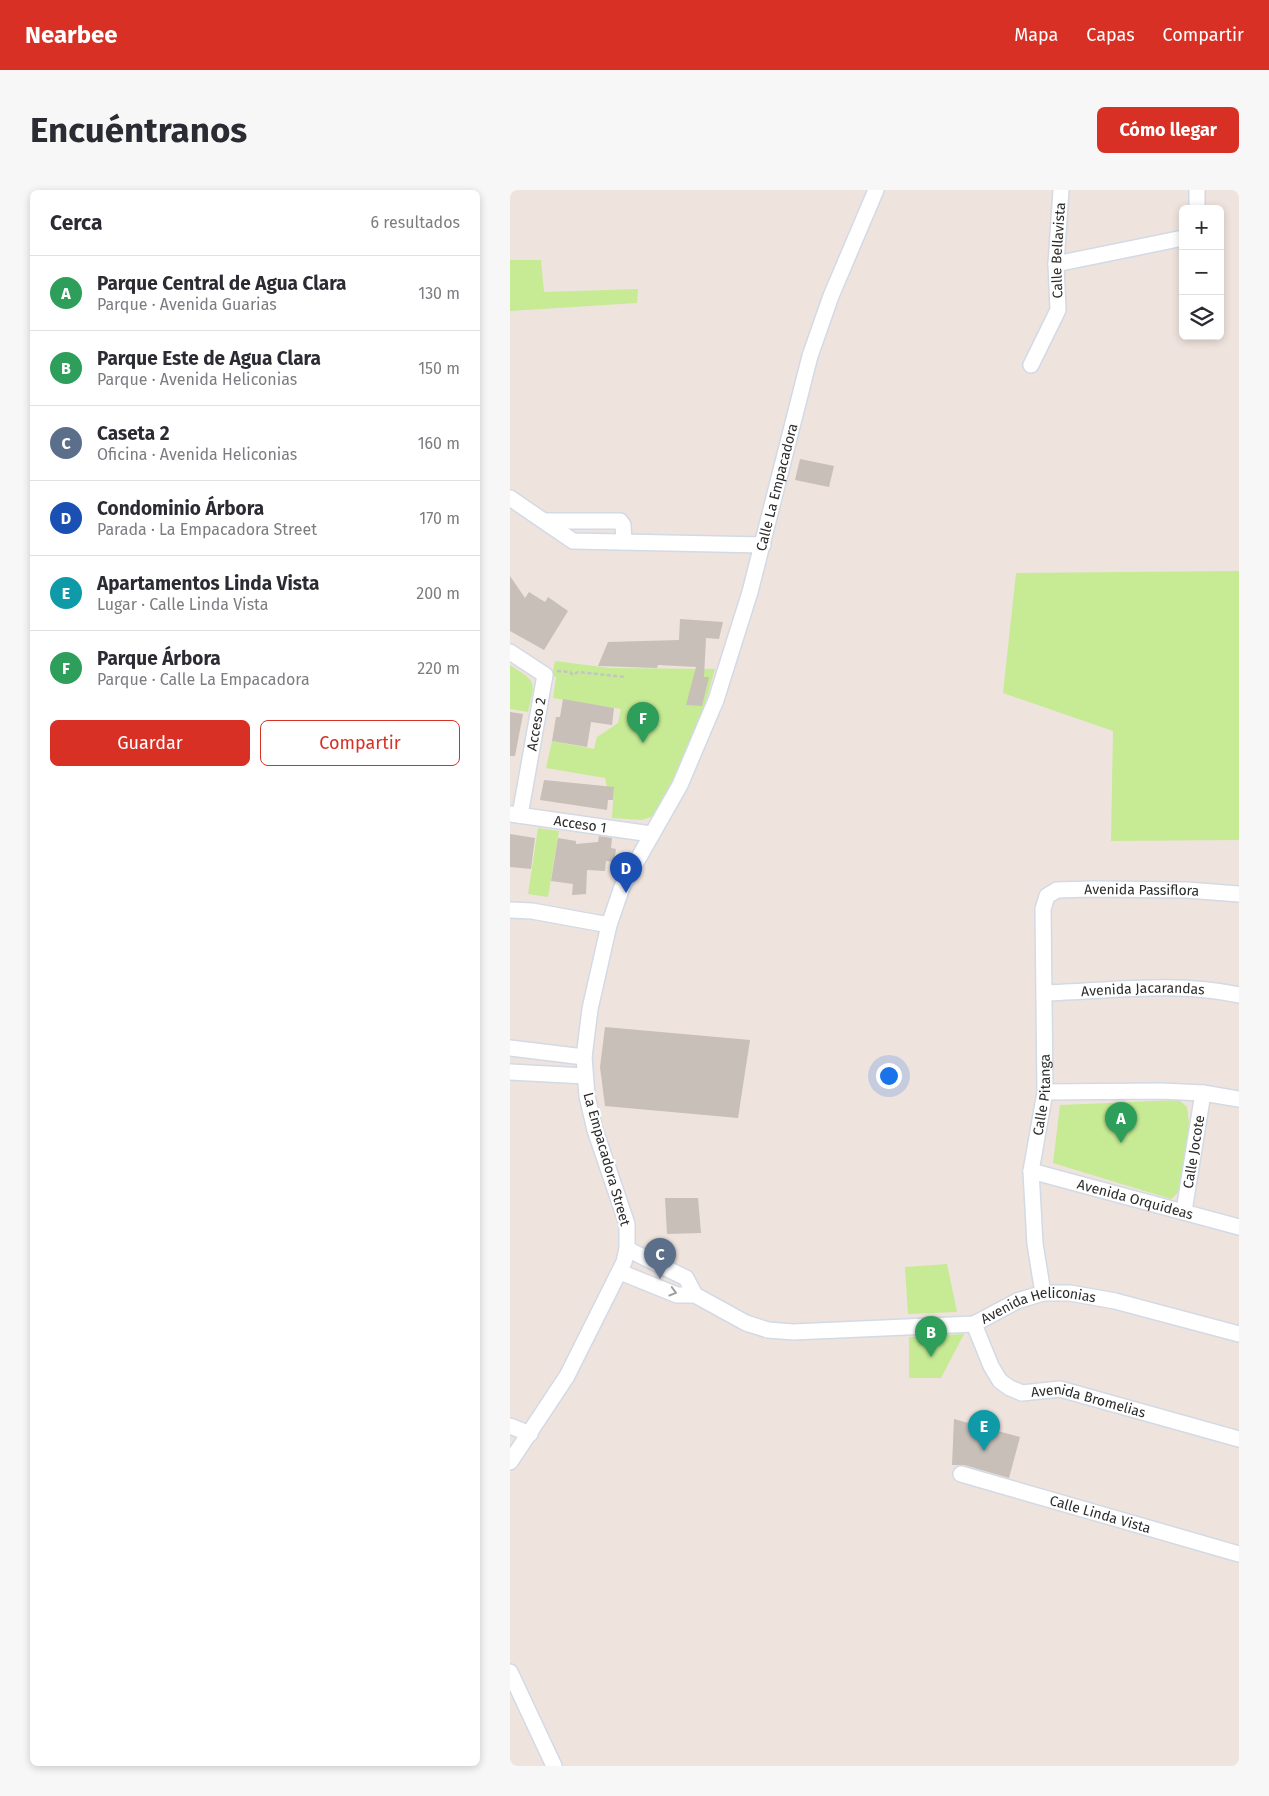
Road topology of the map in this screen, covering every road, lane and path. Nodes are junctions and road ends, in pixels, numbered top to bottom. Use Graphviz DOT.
graph roads {
  1 [pos="876,190"];
  2 [pos="1061,190"];
  3 [pos="1197,190"];
  4 [pos="1197,205"];
  5 [pos="1179,239"];
  6 [pos="1056,264"];
  7 [pos="1031,365"];
  8 [pos="510,498"];
  9 [pos="544,521"];
  10 [pos="624,542"];
  11 [pos="763,545"];
  12 [pos="510,652"];
  13 [pos="553,671"];
  14 [pos="625,677"];
  15 [pos="515,814"];
  16 [pos="651,834"];
  17 [pos="1239,894"];
  18 [pos="1047,896"];
  19 [pos="510,910"];
  20 [pos="609,925"];
  21 [pos="1045,993"];
  22 [pos="1239,996"];
  23 [pos="510,1048"];
  24 [pos="584,1057"];
  25 [pos="510,1072"];
  26 [pos="585,1076"];
  27 [pos="1045,1092"];
  28 [pos="1203,1093"];
  29 [pos="1239,1099"];
  30 [pos="1031,1171"];
  31 [pos="1184,1212"];
  32 [pos="1239,1227"];
  33 [pos="627,1249"];
  34 [pos="620,1272"];
  35 [pos="1043,1293"];
  36 [pos="695,1295"];
  37 [pos="974,1324"];
  38 [pos="1239,1334"];
  39 [pos="510,1426"];
  40 [pos="530,1434"];
  41 [pos="1239,1439"];
  42 [pos="510,1462"];
  43 [pos="961,1474"];
  44 [pos="1239,1554"];
  45 [pos="510,1672"];
  46 [pos="554,1766"];
  1 -- 11 [label="street, Calle La Empacadora"];
  2 -- 6 [label="street, Calle Bellavista"];
  3 -- 4 [label="street"];
  5 -- 6 [label="street"];
  6 -- 7 [label="street, Calle Bellavista"];
  8 -- 9 [label="street"];
  9 -- 10 [label="street"];
  9 -- 10 [label="street"];
  10 -- 11 [label="street"];
  11 -- 16 [label="street, La Empacadora Street"];
  12 -- 15 [label="street, Acceso 2"];
  13 -- 14 [label="path"];
  15 -- 16 [label="street, Acceso 1"];
  16 -- 20 [label="street, La Empacadora Street"];
  17 -- 18 [label="street, Avenida Passiflora"];
  18 -- 21 [label="street, Calle Pitanga"];
  19 -- 20 [label="street"];
  20 -- 24 [label="street, La Empacadora Street"];
  21 -- 22 [label="street, Avenida Jacarandas"];
  21 -- 27 [label="street, Calle Pitanga"];
  23 -- 24 [label="street"];
  24 -- 26 [label="street, La Empacadora Street"];
  25 -- 26 [label="street"];
  26 -- 33 [label="street, La Empacadora Street"];
  27 -- 28 [label="street"];
  27 -- 30 [label="street, Calle Pitanga"];
  28 -- 29 [label="street"];
  28 -- 31 [label="street, Calle Jocote"];
  30 -- 31 [label="street, Avenida Orquídeas"];
  30 -- 35 [label="street, Calle Pitanga"];
  31 -- 32 [label="street, Avenida Orquídeas"];
  33 -- 34 [label="street, La Empacadora Street"];
  33 -- 36 [label="street, Avenida Heliconias"];
  34 -- 36 [label="street, Avenida Heliconias, one-way"];
  34 -- 40 [label="street, La Empacadora Street"];
  35 -- 37 [label="street, Avenida Heliconias"];
  35 -- 38 [label="street, Avenida Heliconias"];
  36 -- 37 [label="street, Avenida Heliconias"];
  37 -- 41 [label="street, Avenida Bromelias"];
  39 -- 40 [label="street"];
  40 -- 42 [label="street, La Empacadora Street"];
  43 -- 44 [label="street, Calle Linda Vista"];
  45 -- 46 [label="street"];
}
